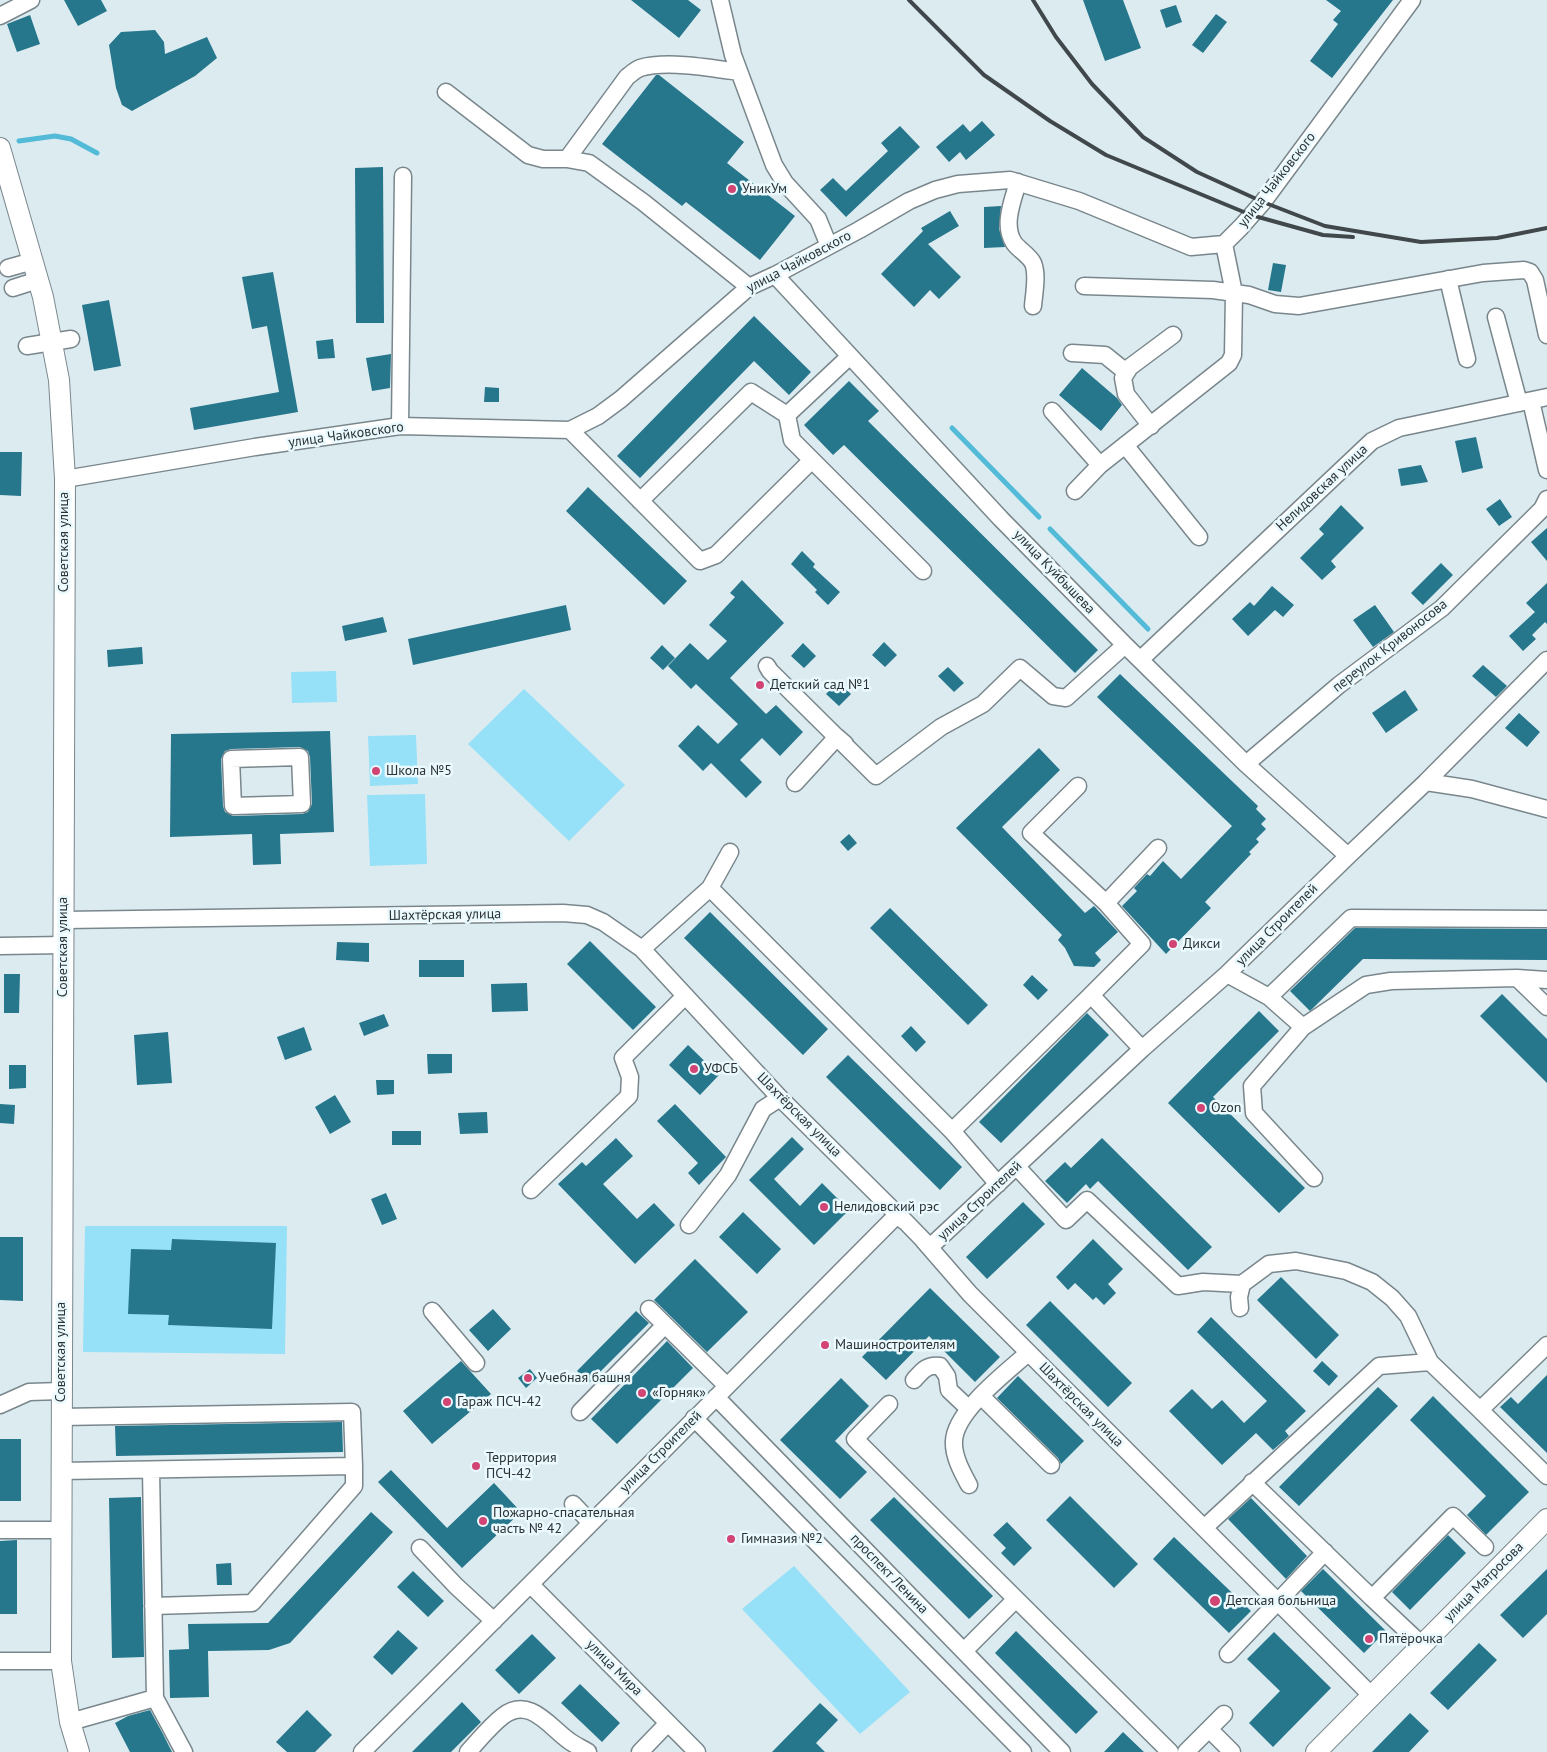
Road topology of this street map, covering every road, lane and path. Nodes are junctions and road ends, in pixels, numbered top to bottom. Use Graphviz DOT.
graph roads {
  1 [pos="31,0"];
  2 [pos="720,0"];
  3 [pos="1412,0"];
  4 [pos="0,16"];
  5 [pos="739,72"];
  6 [pos="446,92"];
  7 [pos="0,148"];
  8 [pos="567,158"];
  9 [pos="403,176"];
  10 [pos="1018,182"];
  11 [pos="1224,244"];
  12 [pos="829,246"];
  13 [pos="33,261"];
  14 [pos="8,268"];
  15 [pos="775,275"];
  16 [pos="1448,279"];
  17 [pos="38,280"];
  18 [pos="1084,286"];
  19 [pos="749,287"];
  20 [pos="13,288"];
  21 [pos="1234,293"];
  22 [pos="1034,306"];
  23 [pos="1496,317"];
  24 [pos="1547,335"];
  25 [pos="1173,336"];
  26 [pos="62,341"];
  27 [pos="27,346"];
  28 [pos="1072,353"];
  29 [pos="850,356"];
  30 [pos="1467,359"];
  31 [pos="1126,372"];
  32 [pos="1532,400"];
  33 [pos="1052,411"];
  34 [pos="788,415"];
  35 [pos="400,426"];
  36 [pos="1150,426"];
  37 [pos="570,430"];
  38 [pos="1125,445"];
  39 [pos="812,460"];
  40 [pos="1100,465"];
  41 [pos="1547,470"];
  42 [pos="65,479"];
  43 [pos="1075,490"];
  44 [pos="1547,498"];
  45 [pos="640,502"];
  46 [pos="1199,537"];
  47 [pos="923,571"];
  48 [pos="1125,645"];
  49 [pos="1141,659"];
  50 [pos="1547,660"];
  51 [pos="767,666"];
  52 [pos="837,738"];
  53 [pos="231,759"];
  54 [pos="1246,764"];
  55 [pos="1426,782"];
  56 [pos="795,783"];
  57 [pos="1078,786"];
  58 [pos="1547,810"];
  59 [pos="1158,848"];
  60 [pos="730,852"];
  61 [pos="1348,856"];
  62 [pos="710,888"];
  63 [pos="1106,903"];
  64 [pos="1547,919"];
  65 [pos="64,920"];
  66 [pos="64,945"];
  67 [pos="0,946"];
  68 [pos="642,949"];
  69 [pos="1227,974"];
  70 [pos="1518,978"];
  71 [pos="1547,980"];
  72 [pos="1091,995"];
  73 [pos="685,996"];
  74 [pos="1269,997"];
  75 [pos="1547,1007"];
  76 [pos="1303,1027"];
  77 [pos="1142,1049"];
  78 [pos="780,1098"];
  79 [pos="952,1131"];
  80 [pos="1017,1167"];
  81 [pos="1314,1178"];
  82 [pos="998,1184"];
  83 [pos="531,1190"];
  84 [pos="898,1214"];
  85 [pos="689,1225"];
  86 [pos="930,1247"];
  87 [pos="1242,1284"];
  88 [pos="1240,1308"];
  89 [pos="649,1310"];
  90 [pos="432,1311"];
  91 [pos="665,1325"];
  92 [pos="1547,1346"];
  93 [pos="1028,1353"];
  94 [pos="1430,1362"];
  95 [pos="476,1363"];
  96 [pos="914,1380"];
  97 [pos="61,1391"];
  98 [pos="722,1392"];
  99 [pos="982,1396"];
  100 [pos="889,1404"];
  101 [pos="0,1405"];
  102 [pos="968,1408"];
  103 [pos="1480,1410"];
  104 [pos="580,1412"];
  105 [pos="61,1417"];
  106 [pos="694,1418"];
  107 [pos="1051,1465"];
  108 [pos="354,1466"];
  109 [pos="151,1470"];
  110 [pos="61,1471"];
  111 [pos="1547,1476"];
  112 [pos="1252,1482"];
  113 [pos="969,1485"];
  114 [pos="573,1504"];
  115 [pos="1547,1519"];
  116 [pos="591,1523"];
  117 [pos="1204,1528"];
  118 [pos="0,1530"];
  119 [pos="61,1530"];
  120 [pos="1486,1547"];
  121 [pos="420,1548"];
  122 [pos="1325,1552"];
  123 [pos="531,1584"];
  124 [pos="1372,1598"];
  125 [pos="1016,1600"];
  126 [pos="1277,1601"];
  127 [pos="153,1606"];
  128 [pos="494,1621"];
  129 [pos="1422,1646"];
  130 [pos="964,1651"];
  131 [pos="1228,1654"];
  132 [pos="0,1661"];
  133 [pos="61,1661"];
  134 [pos="1372,1696"];
  135 [pos="155,1698"];
  136 [pos="1224,1714"];
  137 [pos="70,1722"];
  138 [pos="668,1723"];
  139 [pos="1209,1729"];
  140 [pos="79,1752"];
  141 [pos="184,1752"];
  142 [pos="362,1752"];
  143 [pos="468,1752"];
  144 [pos="588,1752"];
  145 [pos="640,1752"];
  146 [pos="697,1752"];
  147 [pos="1023,1752"];
  148 [pos="1062,1752"];
  149 [pos="1170,1752"];
  150 [pos="1186,1752"];
  151 [pos="1232,1752"];
  152 [pos="1316,1752"];
  1 -- 4 [label="street"];
  2 -- 5 [label="street"];
  3 -- 11 [label="street, улица Чайковского"];
  5 -- 8 [label="street"];
  5 -- 12 [label="street"];
  6 -- 8 [label="street"];
  7 -- 13 [label="main road, Советская улица"];
  8 -- 19 [label="street"];
  9 -- 35 [label="street"];
  10 -- 11 [label="street, улица Чайковского"];
  10 -- 12 [label="street, улица Чайковского"];
  10 -- 22 [label="street"];
  11 -- 21 [label="street"];
  12 -- 15 [label="street, улица Чайковского"];
  13 -- 14 [label="street"];
  13 -- 17 [label="main road, Советская улица"];
  15 -- 19 [label="street, улица Чайковского"];
  15 -- 29 [label="street, улица Куйбышева"];
  16 -- 21 [label="street"];
  16 -- 24 [label="street"];
  16 -- 30 [label="street"];
  17 -- 20 [label="street"];
  17 -- 26 [label="main road, Советская улица"];
  18 -- 21 [label="street"];
  19 -- 37 [label="street, улица Чайковского"];
  21 -- 36 [label="street"];
  23 -- 32 [label="street"];
  25 -- 31 [label="street"];
  26 -- 27 [label="street"];
  26 -- 42 [label="main road, Советская улица"];
  28 -- 31 [label="street"];
  29 -- 34 [label="street"];
  29 -- 48 [label="street, улица Куйбышева"];
  31 -- 36 [label="street"];
  32 -- 41 [label="street"];
  32 -- 49 [label="street, Нелидовская улица"];
  33 -- 40 [label="street"];
  34 -- 39 [label="street"];
  34 -- 45 [label="street"];
  35 -- 37 [label="street, улица Чайковского"];
  35 -- 42 [label="street, улица Чайковского"];
  36 -- 38 [label="street"];
  37 -- 45 [label="street"];
  38 -- 40 [label="street"];
  38 -- 46 [label="street"];
  39 -- 45 [label="street"];
  39 -- 47 [label="street"];
  40 -- 43 [label="street"];
  42 -- 65 [label="main road, Советская улица"];
  44 -- 54 [label="street, переулок Кривоносова"];
  48 -- 49 [label="street, улица Куйбышева"];
  48 -- 52 [label="street"];
  49 -- 54 [label="street, улица Куйбышева"];
  50 -- 55 [label="street, улица Строителей"];
  51 -- 52 [label="street"];
  52 -- 56 [label="street"];
  53 -- 53 [label="street"];
  54 -- 61 [label="street, улица Куйбышева"];
  55 -- 58 [label="street"];
  55 -- 61 [label="street, улица Строителей"];
  57 -- 63 [label="street"];
  59 -- 63 [label="street"];
  60 -- 62 [label="street"];
  61 -- 69 [label="street, улица Строителей"];
  62 -- 68 [label="street"];
  62 -- 79 [label="street"];
  63 -- 72 [label="street"];
  64 -- 74 [label="street"];
  65 -- 66 [label="main road, Советская улица"];
  65 -- 68 [label="street, Шахтёрская улица"];
  66 -- 67 [label="street"];
  66 -- 97 [label="main road, Советская улица"];
  68 -- 73 [label="street, Шахтёрская улица"];
  69 -- 74 [label="street"];
  69 -- 77 [label="street, улица Строителей"];
  70 -- 71 [label="street"];
  70 -- 75 [label="street"];
  70 -- 76 [label="street"];
  72 -- 77 [label="street"];
  72 -- 79 [label="street"];
  73 -- 78 [label="street, Шахтёрская улица"];
  73 -- 83 [label="street"];
  74 -- 76 [label="street"];
  76 -- 81 [label="street"];
  77 -- 80 [label="street, улица Строителей"];
  78 -- 84 [label="street, Шахтёрская улица"];
  78 -- 85 [label="street"];
  79 -- 82 [label="street"];
  80 -- 82 [label="street, улица Строителей"];
  80 -- 87 [label="street"];
  82 -- 86 [label="street, улица Строителей"];
  84 -- 86 [label="street, улица Строителей"];
  84 -- 98 [label="street, улица Строителей"];
  86 -- 93 [label="street, Шахтёрская улица"];
  87 -- 88 [label="street"];
  87 -- 94 [label="street"];
  89 -- 91 [label="street, проспект Ленина"];
  90 -- 95 [label="street"];
  91 -- 98 [label="street, проспект Ленина"];
  91 -- 104 [label="street"];
  92 -- 103 [label="street"];
  93 -- 99 [label="street"];
  93 -- 117 [label="street, Шахтёрская улица"];
  94 -- 103 [label="street"];
  94 -- 112 [label="street"];
  96 -- 102 [label="street"];
  97 -- 101 [label="street"];
  97 -- 105 [label="main road, Советская улица"];
  98 -- 106 [label="street, улица Строителей"];
  98 -- 130 [label="street, проспект Ленина"];
  99 -- 102 [label="street"];
  99 -- 107 [label="street"];
  100 -- 125 [label="street"];
  102 -- 113 [label="street"];
  103 -- 111 [label="street"];
  105 -- 108 [label="street"];
  105 -- 110 [label="main road, Советская улица"];
  106 -- 116 [label="street, улица Строителей"];
  106 -- 147 [label="street, проспект Ленина"];
  108 -- 109 [label="street"];
  108 -- 127 [label="street"];
  109 -- 110 [label="street"];
  109 -- 127 [label="street"];
  110 -- 119 [label="main road, Советская улица"];
  112 -- 117 [label="street"];
  112 -- 122 [label="street"];
  114 -- 116 [label="street"];
  115 -- 129 [label="main road, улица Матросова"];
  116 -- 123 [label="street, улица Строителей"];
  117 -- 126 [label="street, Шахтёрская улица"];
  118 -- 119 [label="street"];
  119 -- 133 [label="main road, Советская улица"];
  120 -- 124 [label="street"];
  121 -- 128 [label="street"];
  122 -- 124 [label="street"];
  122 -- 126 [label="street"];
  123 -- 128 [label="street, улица Строителей"];
  123 -- 138 [label="street, улица Мира"];
  124 -- 129 [label="street"];
  125 -- 130 [label="street"];
  125 -- 149 [label="street"];
  126 -- 131 [label="street"];
  126 -- 134 [label="street, Шахтёрская улица"];
  127 -- 135 [label="street"];
  128 -- 142 [label="street, улица Строителей"];
  129 -- 134 [label="main road, улица Матросова"];
  130 -- 148 [label="street, проспект Ленина"];
  132 -- 133 [label="street"];
  133 -- 137 [label="main road, Советская улица"];
  134 -- 152 [label="main road, улица Матросова"];
  135 -- 137 [label="street"];
  135 -- 141 [label="street"];
  136 -- 139 [label="street"];
  137 -- 140 [label="main road, Советская улица"];
  138 -- 145 [label="street"];
  138 -- 146 [label="street, улица Мира"];
  139 -- 150 [label="street"];
  139 -- 151 [label="street"];
  143 -- 144 [label="street"];
}
